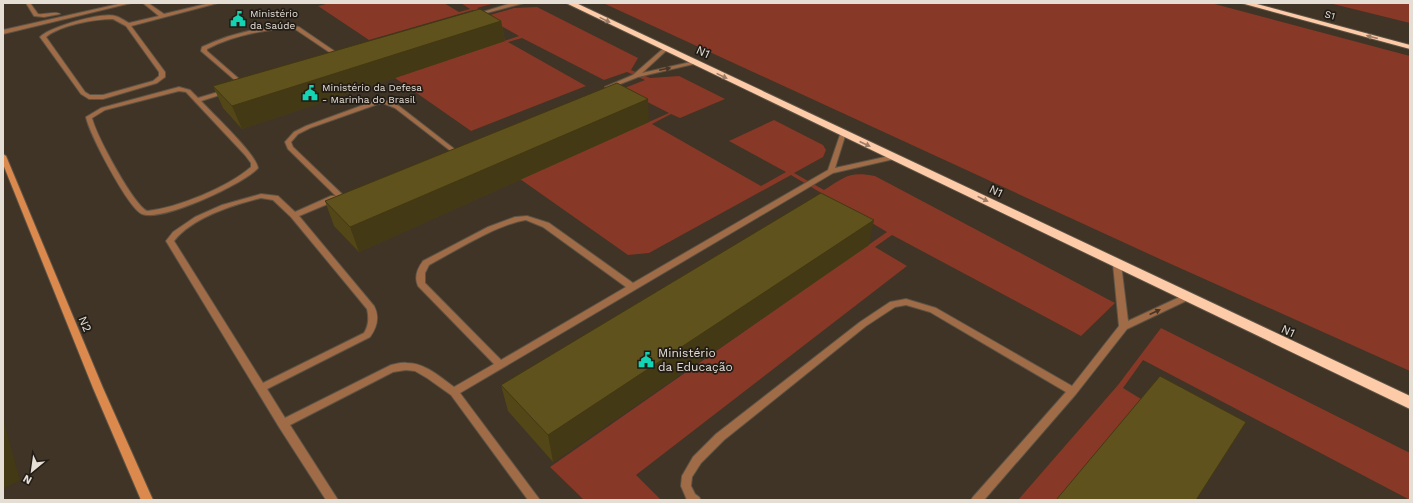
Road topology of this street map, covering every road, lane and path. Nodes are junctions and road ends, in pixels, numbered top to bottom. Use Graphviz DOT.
graph roads {
  1 [pos="28,3"];
  2 [pos="129,3"];
  3 [pos="145,3"];
  4 [pos="216,3"];
  5 [pos="522,3"];
  6 [pos="570,3"];
  7 [pos="1246,3"];
  8 [pos="99,4"];
  9 [pos="509,4"];
  10 [pos="109,8"];
  11 [pos="163,16"];
  12 [pos="466,18"];
  13 [pos="128,25"];
  14 [pos="3,32"];
  15 [pos="1410,47"];
  16 [pos="665,49"];
  17 [pos="348,54"];
  18 [pos="340,57"];
  19 [pos="333,59"];
  20 [pos="695,63"];
  21 [pos="636,76"];
  22 [pos="250,84"];
  23 [pos="244,86"];
  24 [pos="237,88"];
  25 [pos="230,90"];
  26 [pos="598,91"];
  27 [pos="197,100"];
  28 [pos="843,133"];
  29 [pos="462,148"];
  30 [pos="3,156"];
  31 [pos="894,157"];
  32 [pos="831,171"];
  33 [pos="294,215"];
  34 [pos="1118,264"];
  35 [pos="632,287"];
  36 [pos="1187,297"];
  37 [pos="1124,327"];
  38 [pos="500,365"];
  39 [pos="262,388"];
  40 [pos="1073,391"];
  41 [pos="454,392"];
  42 [pos="1410,403"];
  43 [pos="283,424"];
  44 [pos="147,500"];
  45 [pos="332,500"];
  46 [pos="534,500"];
  47 [pos="695,500"];
  48 [pos="977,500"];
  1 -- 8 [label="lane"];
  2 -- 10 [label="lane"];
  3 -- 11 [label="lane"];
  4 -- 11 [label="lane"];
  5 -- 9 [label="lane"];
  6 -- 16 [label="highway, N1, one-way"];
  15 -- 7 [label="highway, S1, one-way"];
  8 -- 10 [label="lane"];
  9 -- 12 [label="lane"];
  10 -- 14 [label="lane"];
  11 -- 13 [label="lane"];
  13 -- 13 [label="lane"];
  16 -- 20 [label="highway, N1"];
  16 -- 21 [label="lane"];
  17 -- 18 [label="lane"];
  18 -- 19 [label="lane"];
  18 -- 23 [label="lane"];
  21 -- 20 [label="lane, one-way"];
  20 -- 28 [label="highway, N1, one-way"];
  21 -- 26 [label="lane"];
  22 -- 23 [label="lane"];
  23 -- 24 [label="lane"];
  25 -- 27 [label="lane"];
  27 -- 27 [label="lane"];
  28 -- 31 [label="highway, N1, one-way"];
  28 -- 32 [label="lane"];
  29 -- 33 [label="lane"];
  30 -- 44 [label="main road, N2"];
  31 -- 32 [label="lane"];
  31 -- 34 [label="highway, N1, one-way"];
  32 -- 35 [label="lane"];
  33 -- 39 [label="lane"];
  33 -- 39 [label="lane"];
  34 -- 36 [label="highway, N1"];
  34 -- 37 [label="lane"];
  35 -- 38 [label="lane"];
  35 -- 38 [label="lane"];
  37 -- 36 [label="lane, one-way"];
  36 -- 42 [label="highway, N1"];
  37 -- 40 [label="lane"];
  38 -- 41 [label="lane"];
  39 -- 43 [label="lane"];
  40 -- 47 [label="lane"];
  40 -- 48 [label="lane"];
  41 -- 43 [label="lane"];
  41 -- 46 [label="lane"];
  43 -- 45 [label="lane"];
}
